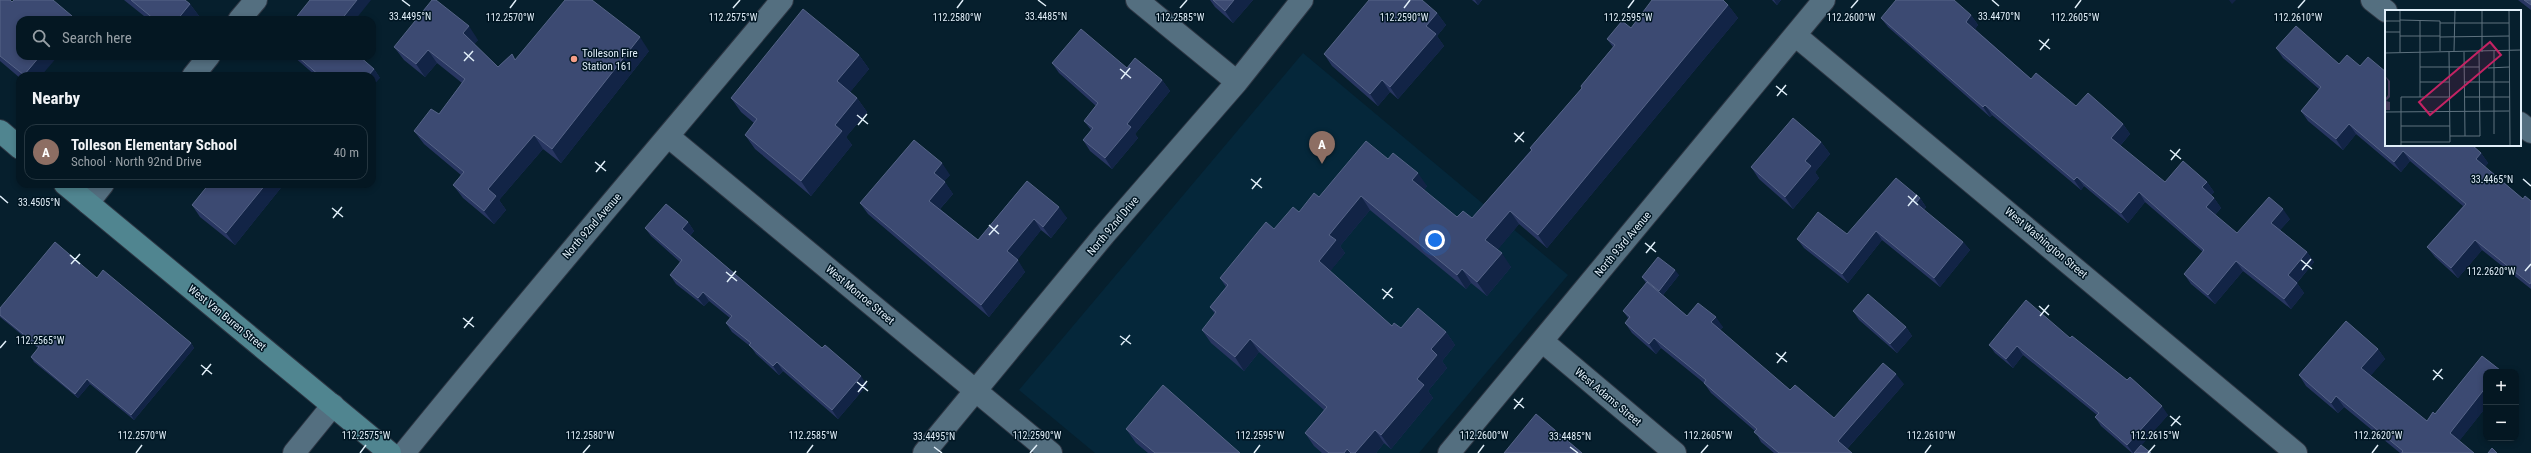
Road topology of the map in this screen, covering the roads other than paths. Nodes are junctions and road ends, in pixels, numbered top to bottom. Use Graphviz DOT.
graph roads {
  1 [pos="256,0"];
  2 [pos="782,0"];
  3 [pos="1137,0"];
  4 [pos="1302,0"];
  5 [pos="1824,0"];
  6 [pos="2372,0"];
  7 [pos="2385,10"];
  8 [pos="242,16"];
  9 [pos="1795,35"];
  10 [pos="206,60"];
  11 [pos="196,72"];
  12 [pos="1237,82"];
  13 [pos="2521,124"];
  14 [pos="0,131"];
  15 [pos="2531,132"];
  16 [pos="669,137"];
  17 [pos="16,145"];
  18 [pos="70,188"];
  19 [pos="100,188"];
  20 [pos="88,203"];
  21 [pos="1542,342"];
  22 [pos="976,390"];
  23 [pos="333,405"];
  24 [pos="294,453"];
  25 [pos="390,453"];
  26 [pos="404,453"];
  27 [pos="924,453"];
  28 [pos="1051,453"];
  29 [pos="1449,453"];
  30 [pos="1675,453"];
  31 [pos="2296,453"];
  1 -- 8 [label="street"];
  2 -- 16 [label="street, North 92nd Avenue"];
  3 -- 12 [label="street"];
  4 -- 12 [label="street, North 92nd Drive"];
  5 -- 9 [label="street, North 93rd Avenue"];
  6 -- 7 [label="street"];
  9 -- 21 [label="street, North 93rd Avenue"];
  9 -- 31 [label="street, West Washington Street"];
  10 -- 11 [label="street"];
  12 -- 22 [label="street, North 92nd Drive"];
  13 -- 15 [label="street"];
  14 -- 17 [label="main road"];
  16 -- 22 [label="street, West Monroe Street"];
  16 -- 26 [label="street, North 92nd Avenue"];
  18 -- 20 [label="main road, West Van Buren Street"];
  19 -- 20 [label="street"];
  20 -- 23 [label="main road, West Van Buren Street"];
  21 -- 29 [label="street, North 93rd Avenue"];
  21 -- 30 [label="street, West Adams Street"];
  22 -- 27 [label="street, North 92nd Drive"];
  22 -- 28 [label="street, West Monroe Street"];
  23 -- 24 [label="street"];
  23 -- 25 [label="main road, West Van Buren Street"];
}
